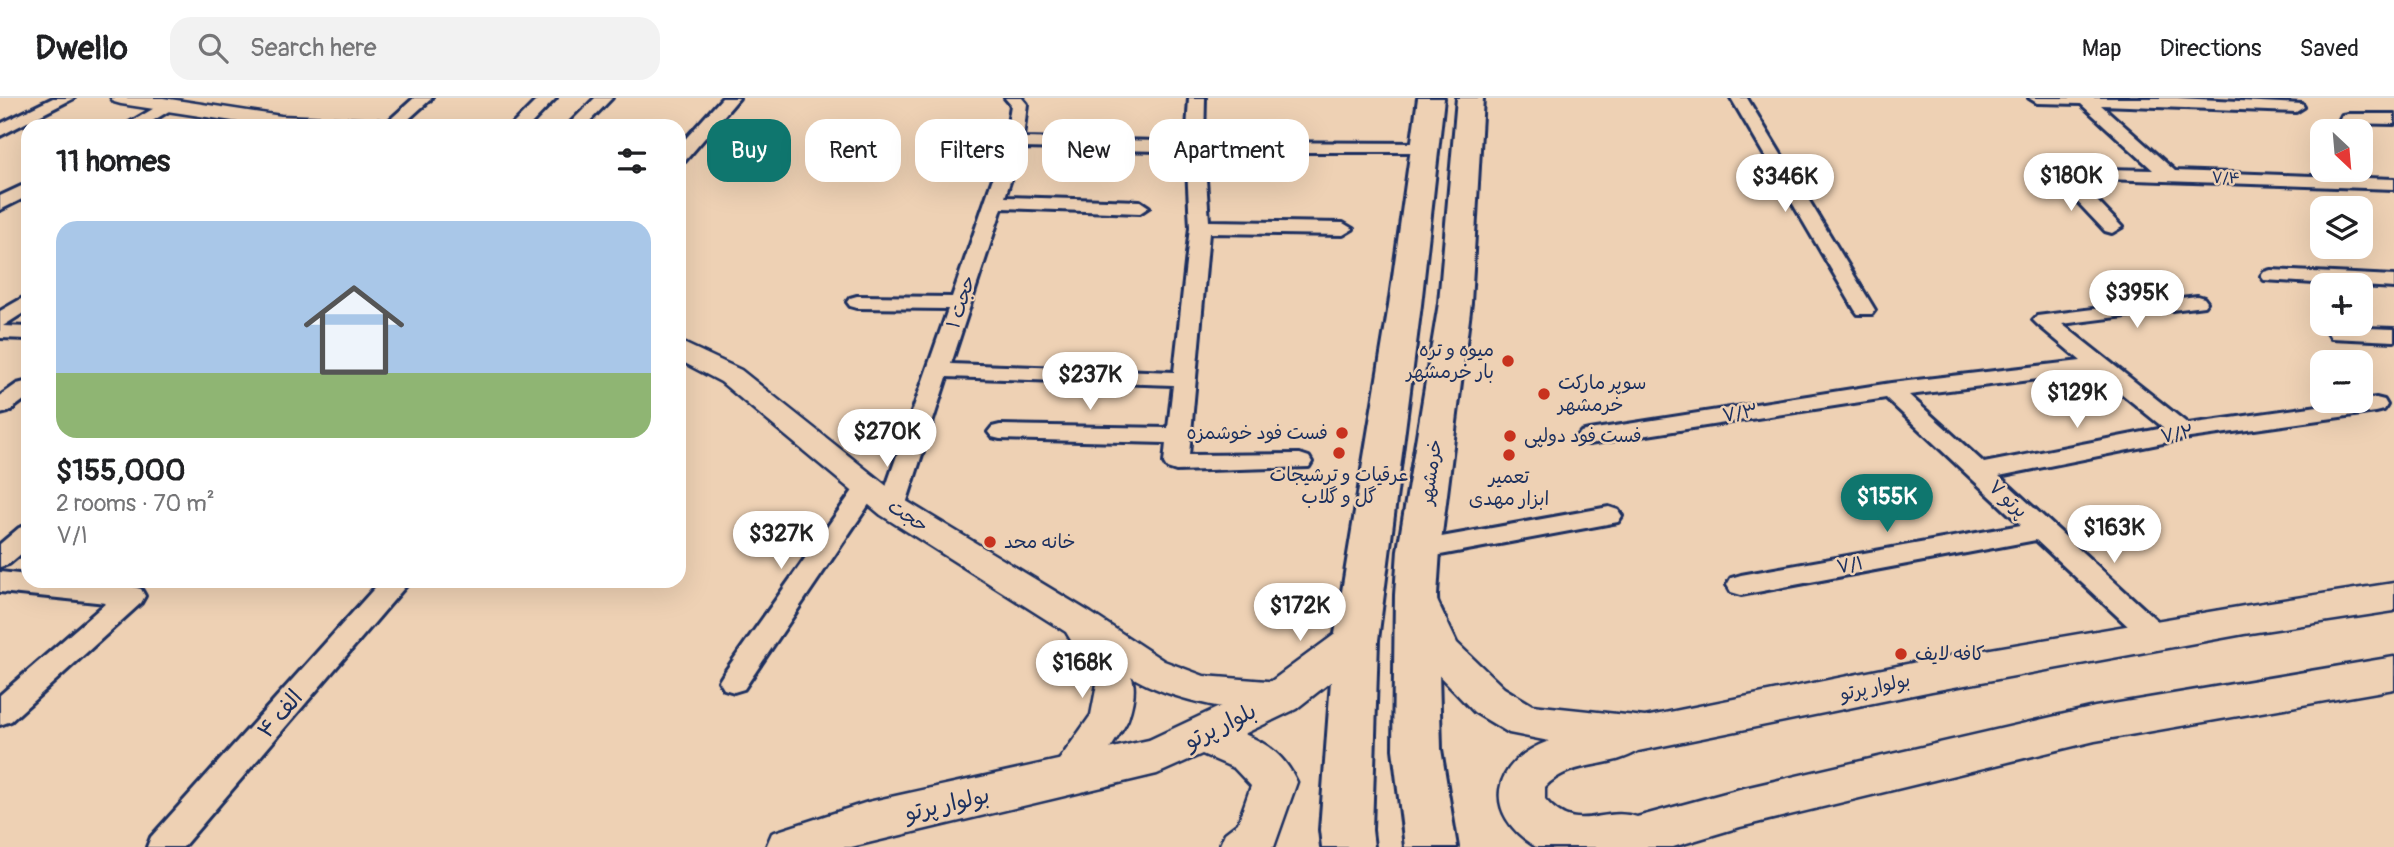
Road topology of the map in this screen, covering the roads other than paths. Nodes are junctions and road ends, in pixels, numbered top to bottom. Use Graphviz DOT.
graph roads {
  1 [pos="66,98"];
  2 [pos="121,98"];
  3 [pos="424,98"];
  4 [pos="548,98"];
  5 [pos="604,98"];
  6 [pos="732,98"];
  7 [pos="1013,98"];
  8 [pos="1197,98"];
  9 [pos="1431,98"];
  10 [pos="1470,98"];
  11 [pos="1739,98"];
  12 [pos="2037,98"];
  13 [pos="2085,99"];
  14 [pos="167,105"];
  15 [pos="2296,107"];
  16 [pos="2394,118"];
  17 [pos="24,119"];
  18 [pos="144,119"];
  19 [pos="249,119"];
  20 [pos="399,119"];
  21 [pos="526,119"];
  22 [pos="582,119"];
  23 [pos="1017,119"];
  24 [pos="1196,119"];
  25 [pos="2348,119"];
  26 [pos="21,120"];
  27 [pos="0,131"];
  28 [pos="1028,143"];
  29 [pos="1149,146"];
  30 [pos="1309,147"];
  31 [pos="1425,147"];
  32 [pos="686,149"];
  33 [pos="2170,176"];
  34 [pos="1001,182"];
  35 [pos="1197,182"];
  36 [pos="2394,184"];
  37 [pos="21,192"];
  38 [pos="994,202"];
  39 [pos="0,204"];
  40 [pos="1140,207"];
  41 [pos="1200,227"];
  42 [pos="2112,227"];
  43 [pos="1343,229"];
  44 [pos="2271,276"];
  45 [pos="2394,282"];
  46 [pos="857,302"];
  47 [pos="2197,302"];
  48 [pos="16,303"];
  49 [pos="961,303"];
  50 [pos="1405,305"];
  51 [pos="1454,309"];
  52 [pos="1865,310"];
  53 [pos="0,320"];
  54 [pos="0,332"];
  55 [pos="21,333"];
  56 [pos="2373,334"];
  57 [pos="2394,335"];
  58 [pos="686,353"];
  59 [pos="2099,365"];
  60 [pos="938,370"];
  61 [pos="1185,379"];
  62 [pos="1891,390"];
  63 [pos="21,392"];
  64 [pos="2376,405"];
  65 [pos="0,407"];
  66 [pos="1000,432"];
  67 [pos="2183,432"];
  68 [pos="1179,436"];
  69 [pos="1588,437"];
  70 [pos="1300,462"];
  71 [pos="1979,471"];
  72 [pos="880,498"];
  73 [pos="1609,516"];
  74 [pos="2041,530"];
  75 [pos="21,540"];
  76 [pos="1419,550"];
  77 [pos="0,558"];
  78 [pos="0,582"];
  79 [pos="21,583"];
  80 [pos="1741,585"];
  81 [pos="85,588"];
  82 [pos="391,588"];
  83 [pos="113,590"];
  84 [pos="1416,595"];
  85 [pos="2394,597"];
  86 [pos="1078,622"];
  87 [pos="2155,635"];
  88 [pos="1356,640"];
  89 [pos="2394,673"];
  90 [pos="734,681"];
  91 [pos="1281,697"];
  92 [pos="0,713"];
  93 [pos="1645,734"];
  94 [pos="1200,735"];
  95 [pos="1067,777"];
  96 [pos="1663,829"];
  97 [pos="163,847"];
  98 [pos="789,847"];
  99 [pos="1242,847"];
  100 [pos="1348,847"];
  101 [pos="1431,847"];
  102 [pos="1604,847"];
  1 -- 17 [label="street"];
  2 -- 14 [label="street"];
  3 -- 20 [label="street"];
  4 -- 21 [label="street"];
  5 -- 22 [label="street"];
  6 -- 32 [label="street"];
  7 -- 23 [label="street, حجت ۱"];
  8 -- 24 [label="street"];
  9 -- 31 [label="main road"];
  10 -- 51 [label="main road, خرمشهر"];
  11 -- 52 [label="street"];
  12 -- 13 [label="street"];
  13 -- 15 [label="street"];
  13 -- 33 [label="street"];
  14 -- 18 [label="street"];
  14 -- 19 [label="street"];
  16 -- 25 [label="street"];
  26 -- 27 [label="street"];
  28 -- 29 [label="street"];
  30 -- 31 [label="street"];
  31 -- 50 [label="main road"];
  33 -- 36 [label="street, ۷/۴"];
  33 -- 42 [label="street, ۷/۴"];
  34 -- 38 [label="street, حجت ۱"];
  35 -- 41 [label="street"];
  37 -- 39 [label="street"];
  38 -- 40 [label="street"];
  38 -- 49 [label="street, حجت ۱"];
  41 -- 43 [label="street"];
  41 -- 61 [label="street"];
  44 -- 45 [label="street"];
  46 -- 49 [label="street"];
  47 -- 59 [label="street"];
  48 -- 53 [label="street"];
  49 -- 60 [label="street, حجت ۱"];
  50 -- 51 [label="main road"];
  50 -- 88 [label="main road"];
  51 -- 76 [label="main road, خرمشهر"];
  54 -- 55 [label="street"];
  56 -- 57 [label="street"];
  58 -- 72 [label="street, حجت"];
  59 -- 62 [label="street"];
  59 -- 67 [label="street"];
  60 -- 61 [label="street"];
  60 -- 72 [label="street, حجت ۱"];
  61 -- 68 [label="street"];
  62 -- 69 [label="street, ۷/۳"];
  62 -- 71 [label="street, پرتو ۷"];
  63 -- 65 [label="street"];
  64 -- 67 [label="street, ۷/۲"];
  66 -- 68 [label="street"];
  67 -- 71 [label="street, ۷/۲"];
  68 -- 70 [label="street"];
  71 -- 74 [label="street, پرتو ۷"];
  72 -- 86 [label="street, حجت"];
  72 -- 90 [label="street, حجت ۱"];
  73 -- 76 [label="street"];
  74 -- 80 [label="street, ۷/۱"];
  74 -- 87 [label="street, پرتو ۷"];
  75 -- 77 [label="street"];
  76 -- 84 [label="main road, خرمشهر"];
  78 -- 79 [label="street"];
  81 -- 83 [label="street"];
  82 -- 97 [label="street, ۴ الف"];
  83 -- 92 [label="street"];
  84 -- 93 [label="main road, بولوار پرتو"];
  84 -- 101 [label="main road, خرمشهر"];
  85 -- 87 [label="main road, بولوار پرتو"];
  86 -- 91 [label="street, حجت"];
  86 -- 95 [label="street"];
  87 -- 93 [label="main road, بولوار پرتو"];
  88 -- 91 [label="main road, بلوار پرتو"];
  88 -- 100 [label="main road"];
  89 -- 96 [label="main road"];
  91 -- 94 [label="main road, بلوار پرتو"];
  93 -- 96 [label="main road"];
  94 -- 95 [label="main road, بلوار پرتو"];
  94 -- 99 [label="main road"];
  95 -- 98 [label="main road, بولوار پرتو"];
  96 -- 102 [label="main road"];
}
